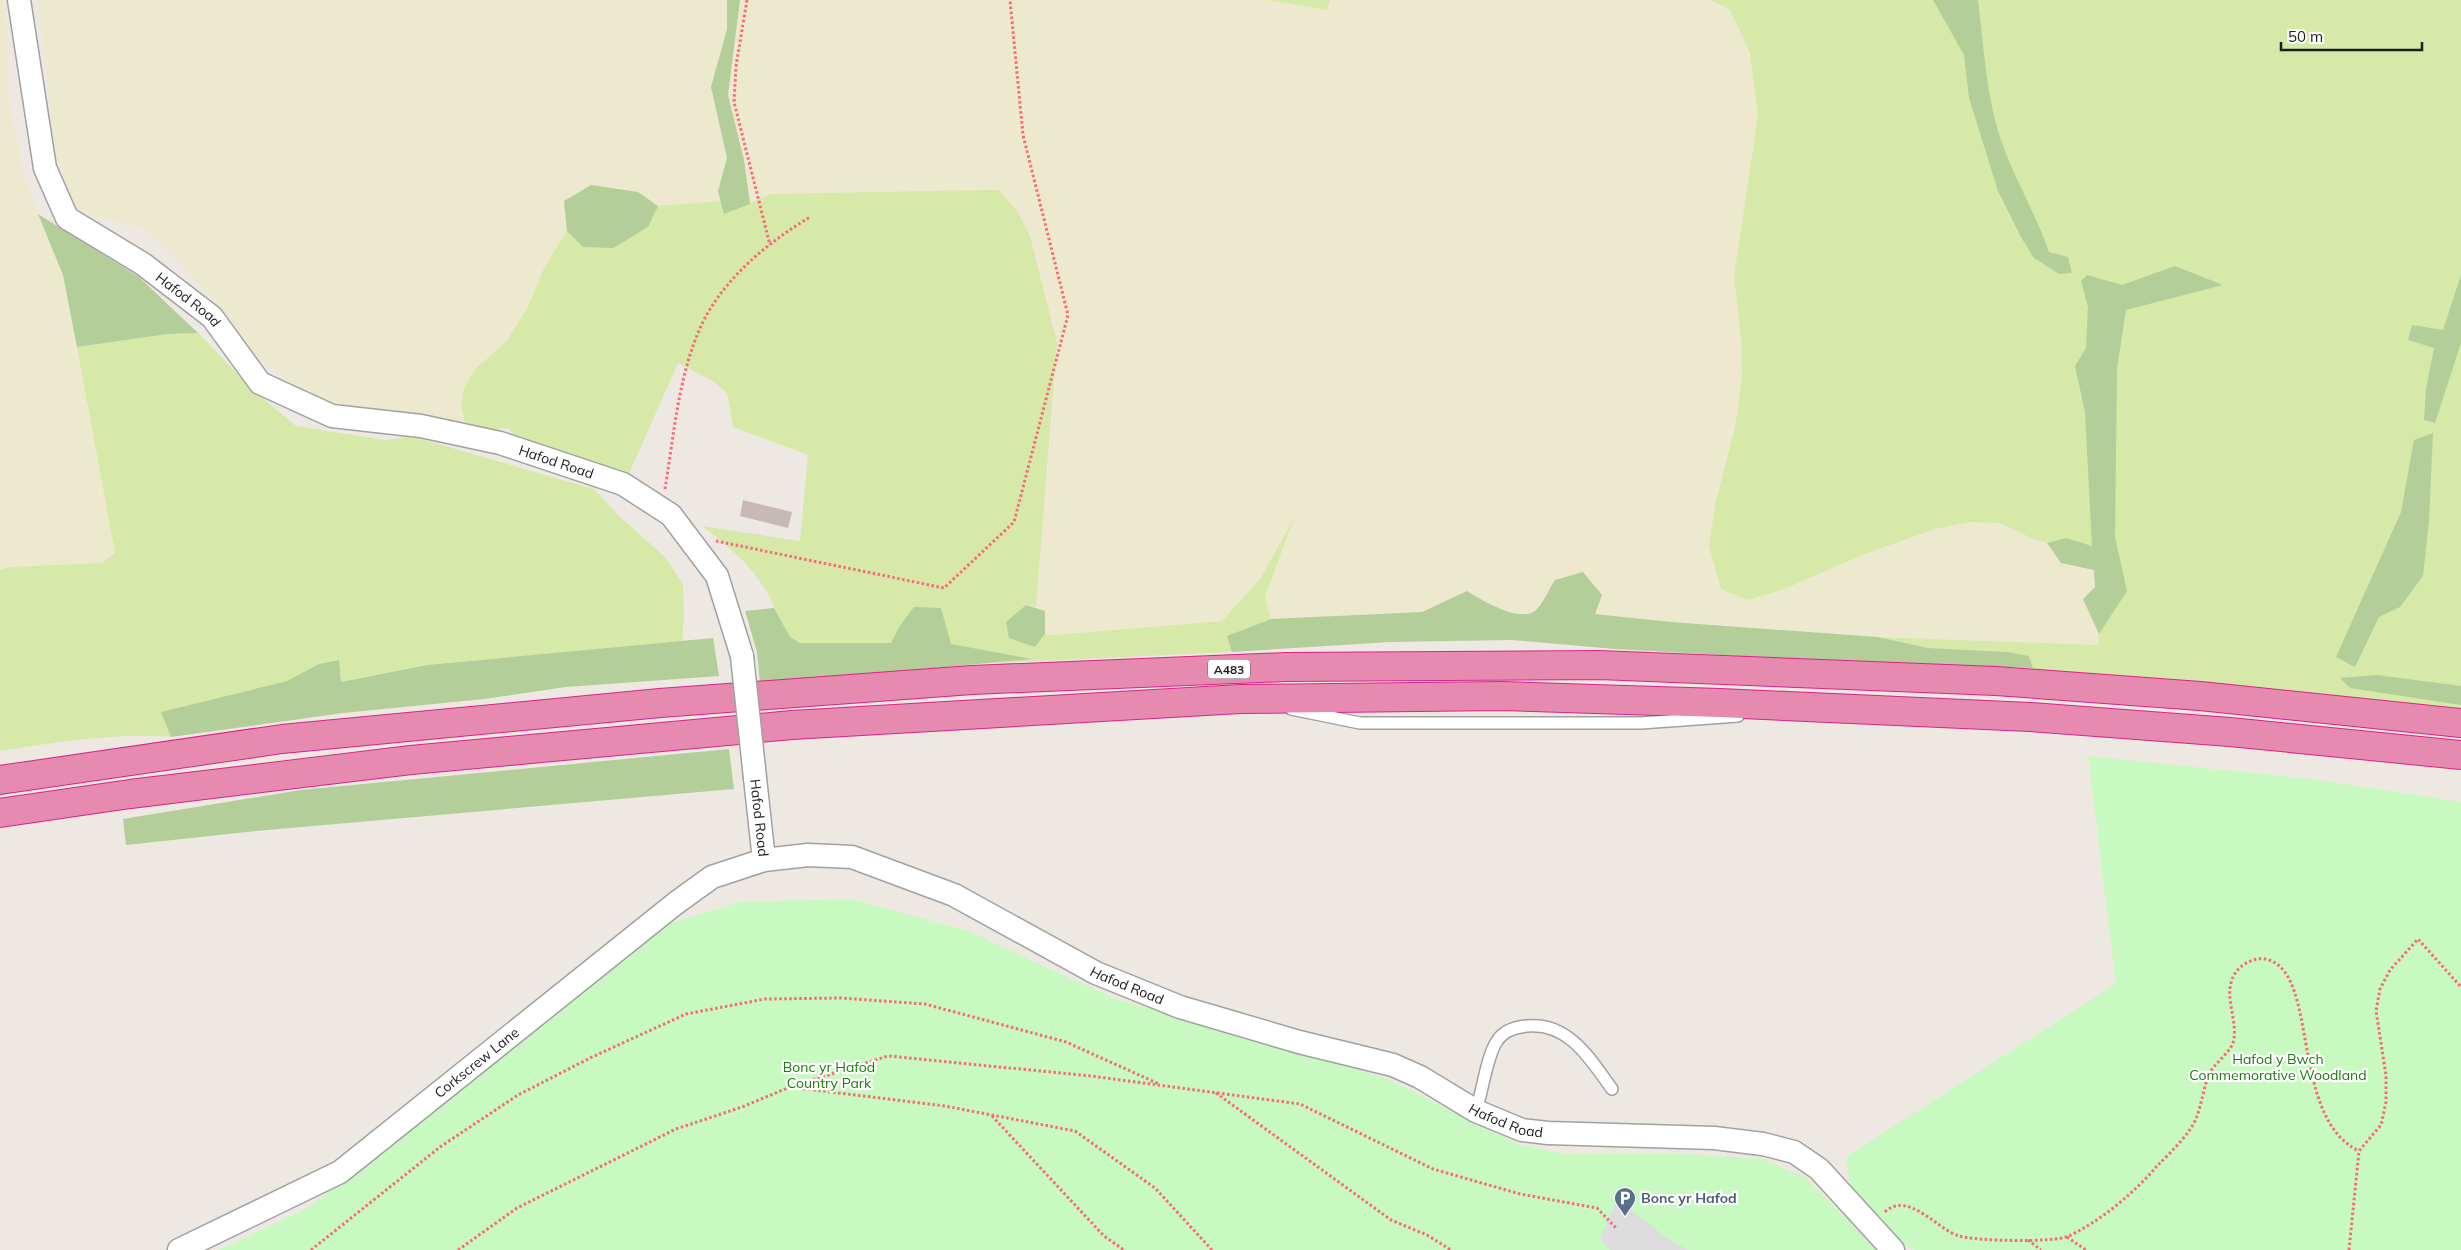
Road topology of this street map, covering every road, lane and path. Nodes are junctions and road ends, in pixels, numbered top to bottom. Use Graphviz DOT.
graph roads {
  1 [pos="19,0"];
  2 [pos="748,0"];
  3 [pos="1010,0"];
  4 [pos="810,217"];
  5 [pos="770,246"];
  6 [pos="662,510"];
  7 [pos="686,535"];
  8 [pos="2461,723"];
  9 [pos="2461,755"];
  10 [pos="0,780"];
  11 [pos="0,813"];
  12 [pos="764,860"];
  13 [pos="2461,987"];
  14 [pos="1162,1086"];
  15 [pos="790,1087"];
  16 [pos="1612,1089"];
  17 [pos="1215,1093"];
  18 [pos="1476,1111"];
  19 [pos="992,1116"];
  20 [pos="2359,1151"];
  21 [pos="1870,1226"];
  22 [pos="1618,1229"];
  23 [pos="2067,1237"];
  24 [pos="2028,1240"];
  25 [pos="178,1250"];
  26 [pos="311,1250"];
  27 [pos="458,1250"];
  28 [pos="1124,1250"];
  29 [pos="1212,1250"];
  30 [pos="1451,1250"];
  31 [pos="1893,1250"];
  32 [pos="2041,1250"];
  33 [pos="2086,1250"];
  34 [pos="2349,1250"];
  1 -- 6 [label="street, Hafod Road"];
  2 -- 5 [label="path"];
  3 -- 7 [label="path"];
  4 -- 5 [label="path"];
  5 -- 6 [label="path"];
  6 -- 7 [label="street, Hafod Road"];
  7 -- 12 [label="street, Hafod Road, bridge"];
  8 -- 10 [label="highway, A483"];
  9 -- 11 [label="highway"];
  12 -- 18 [label="street, Hafod Road"];
  12 -- 25 [label="street, Corkscrew Lane"];
  13 -- 20 [label="path"];
  14 -- 15 [label="path"];
  14 -- 17 [label="path"];
  14 -- 26 [label="path"];
  15 -- 19 [label="path"];
  15 -- 27 [label="path"];
  16 -- 18 [label="lane"];
  17 -- 22 [label="path"];
  17 -- 30 [label="path"];
  18 -- 21 [label="street, Hafod Road"];
  19 -- 28 [label="path"];
  19 -- 29 [label="path"];
  20 -- 23 [label="path"];
  20 -- 34 [label="path"];
  21 -- 24 [label="path"];
  21 -- 31 [label="street, Hafod Road"];
  23 -- 24 [label="path"];
  23 -- 33 [label="path"];
  24 -- 32 [label="path"];
}
